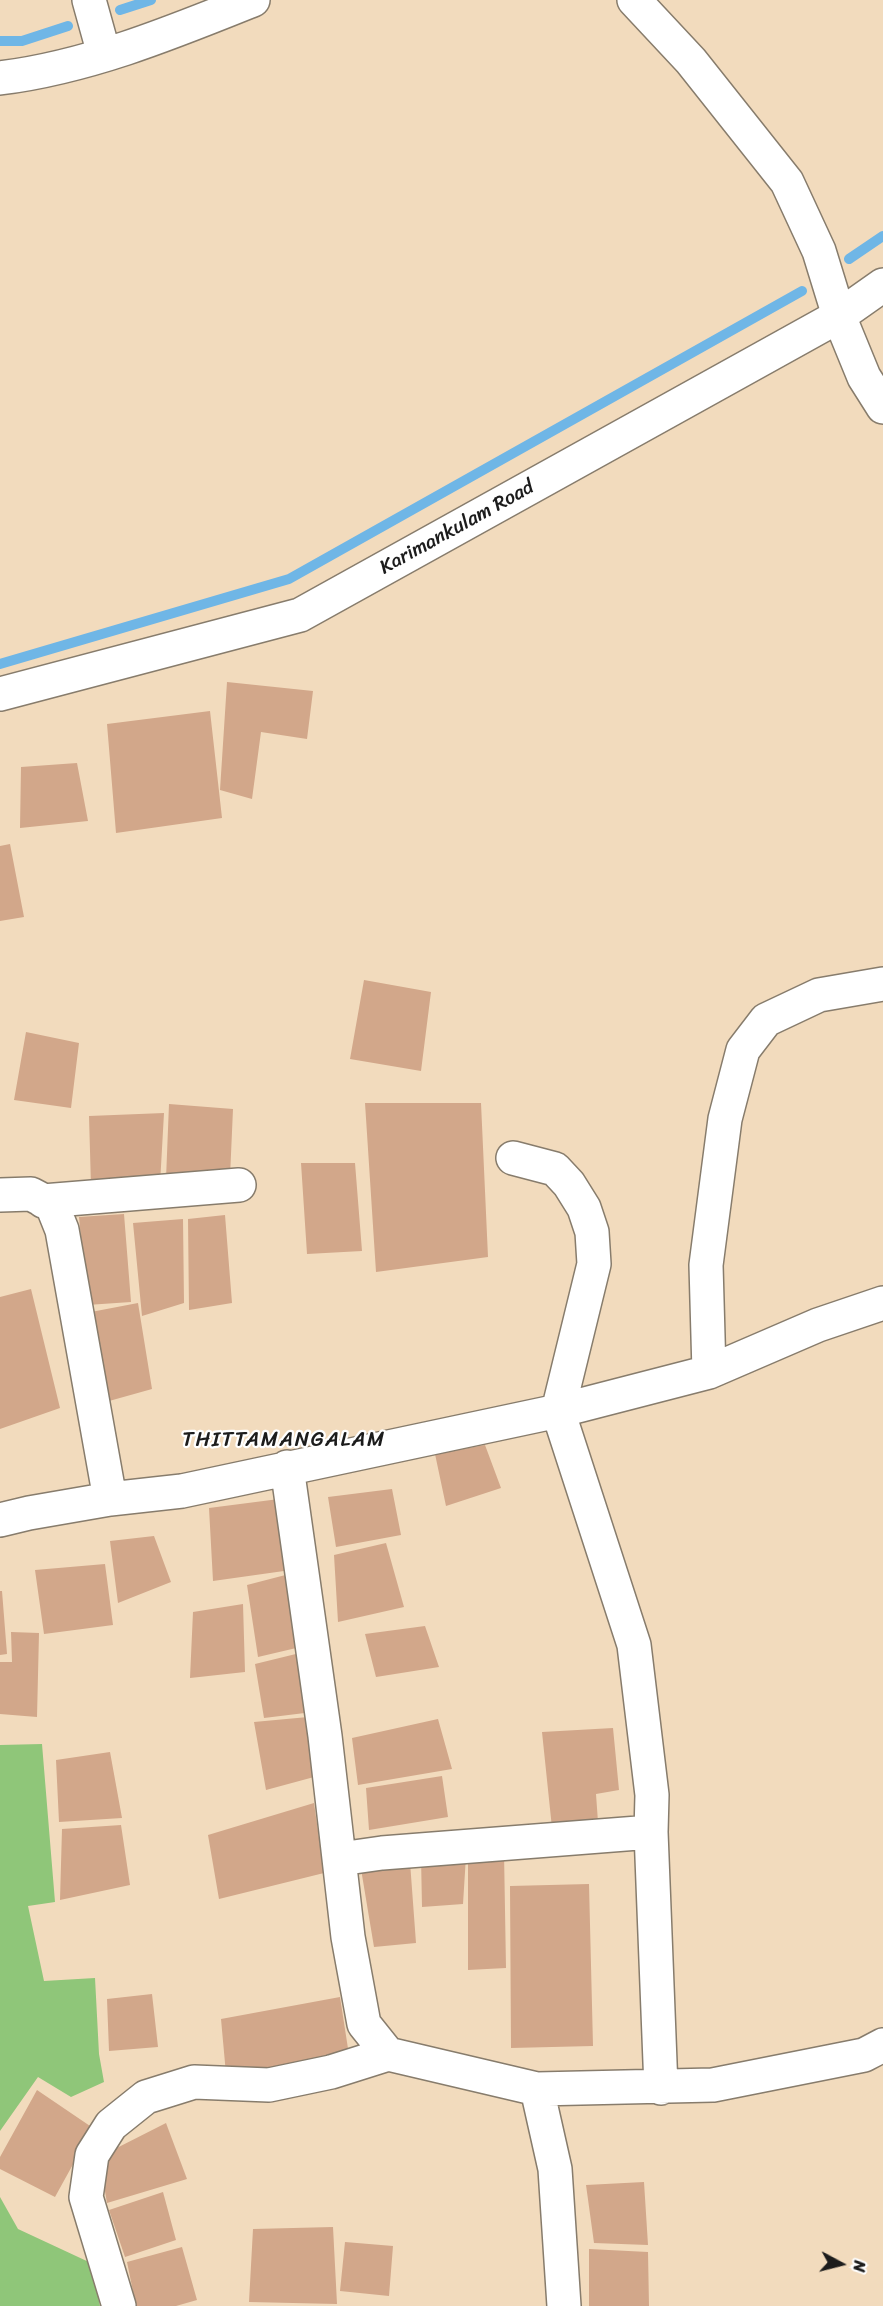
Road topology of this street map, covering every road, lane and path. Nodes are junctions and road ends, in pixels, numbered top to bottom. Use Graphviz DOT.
graph roads {
  1 [pos="89,0"];
  2 [pos="254,0"];
  3 [pos="634,0"];
  4 [pos="104,54"];
  5 [pos="0,78"];
  6 [pos="883,285"];
  7 [pos="839,316"];
  8 [pos="883,407"];
  9 [pos="0,694"];
  10 [pos="883,984"];
  11 [pos="513,1158"];
  12 [pos="239,1185"];
  13 [pos="0,1195"];
  14 [pos="43,1201"];
  15 [pos="883,1303"];
  16 [pos="709,1372"];
  17 [pos="558,1411"];
  18 [pos="286,1467"];
  19 [pos="110,1499"];
  20 [pos="0,1520"];
  21 [pos="651,1832"];
  22 [pos="340,1858"];
  23 [pos="882,2046"];
  24 [pos="387,2054"];
  25 [pos="661,2088"];
  26 [pos="537,2089"];
  27 [pos="119,2306"];
  28 [pos="564,2306"];
  1 -- 4 [label="street"];
  2 -- 4 [label="street"];
  3 -- 7 [label="street"];
  4 -- 5 [label="street"];
  6 -- 7 [label="street, Karimankulam Road"];
  7 -- 8 [label="street"];
  7 -- 9 [label="street, Karimankulam Road"];
  10 -- 16 [label="street"];
  11 -- 17 [label="street"];
  12 -- 14 [label="street"];
  13 -- 14 [label="street"];
  14 -- 19 [label="street"];
  15 -- 16 [label="street"];
  16 -- 17 [label="street"];
  17 -- 18 [label="street"];
  17 -- 21 [label="street"];
  18 -- 19 [label="street"];
  18 -- 22 [label="street"];
  19 -- 20 [label="street"];
  21 -- 22 [label="street"];
  21 -- 25 [label="street"];
  22 -- 24 [label="street"];
  23 -- 25 [label="street"];
  24 -- 26 [label="street"];
  24 -- 27 [label="street"];
  25 -- 26 [label="street"];
  26 -- 28 [label="street"];
}
